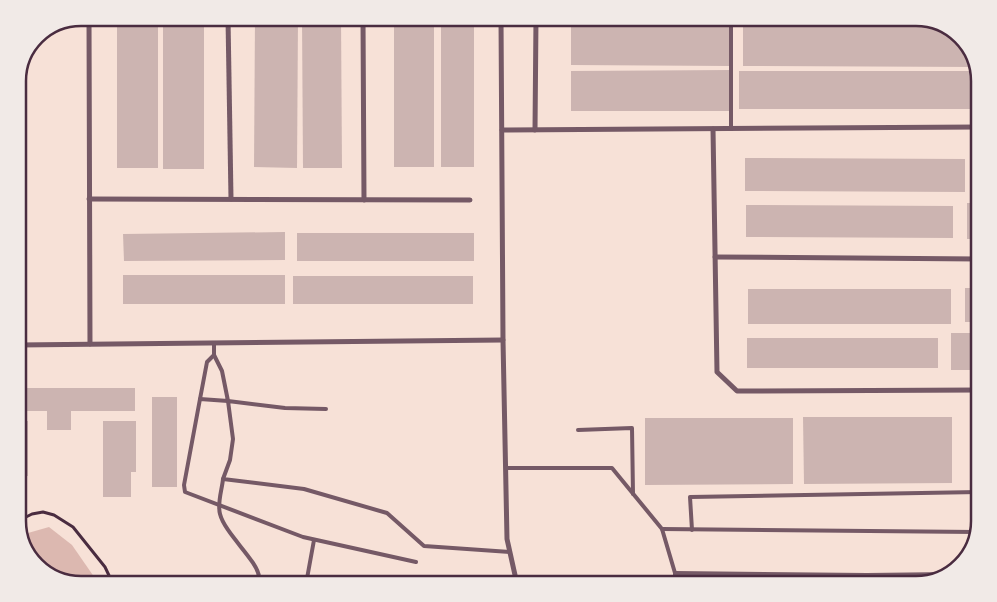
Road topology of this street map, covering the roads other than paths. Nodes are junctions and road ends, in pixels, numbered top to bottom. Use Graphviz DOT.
graph roads {
  1 [pos="89,26"];
  2 [pos="228,26"];
  3 [pos="363,26"];
  4 [pos="501,26"];
  5 [pos="536,26"];
  6 [pos="731,26"];
  7 [pos="971,128"];
  8 [pos="713,129"];
  9 [pos="732,129"];
  10 [pos="502,130"];
  11 [pos="535,130"];
  12 [pos="89,199"];
  13 [pos="231,199"];
  14 [pos="364,200"];
  15 [pos="470,200"];
  16 [pos="715,257"];
  17 [pos="971,259"];
  18 [pos="503,340"];
  19 [pos="214,343"];
  20 [pos="90,344"];
  21 [pos="26,345"];
  22 [pos="214,355"];
  23 [pos="971,390"];
  24 [pos="200,399"];
  25 [pos="228,401"];
  26 [pos="326,409"];
  27 [pos="578,430"];
  28 [pos="506,468"];
  29 [pos="223,479"];
  30 [pos="971,492"];
  31 [pos="634,494"];
  32 [pos="219,504"];
  33 [pos="662,530"];
  34 [pos="692,530"];
  35 [pos="969,532"];
  36 [pos="314,540"];
  37 [pos="510,552"];
  38 [pos="416,562"];
  39 [pos="675,573"];
  40 [pos="928,574"];
  41 [pos="867,575"];
  42 [pos="259,576"];
  43 [pos="307,576"];
  44 [pos="515,576"];
  1 -- 12 [label="street"];
  2 -- 13 [label="street"];
  3 -- 14 [label="street"];
  4 -- 10 [label="street"];
  5 -- 11 [label="street"];
  6 -- 9 [label="lane"];
  7 -- 9 [label="street"];
  8 -- 9 [label="street"];
  8 -- 11 [label="street"];
  8 -- 16 [label="street"];
  10 -- 11 [label="street"];
  10 -- 18 [label="street"];
  12 -- 13 [label="street"];
  12 -- 20 [label="street"];
  13 -- 14 [label="street"];
  14 -- 15 [label="street"];
  16 -- 17 [label="street"];
  16 -- 23 [label="street"];
  18 -- 19 [label="street"];
  18 -- 28 [label="street"];
  19 -- 20 [label="street"];
  19 -- 22 [label="lane"];
  20 -- 21 [label="street"];
  22 -- 24 [label="lane"];
  22 -- 25 [label="lane"];
  24 -- 25 [label="lane"];
  24 -- 32 [label="lane"];
  25 -- 26 [label="lane"];
  25 -- 29 [label="lane"];
  27 -- 31 [label="lane"];
  28 -- 31 [label="lane"];
  28 -- 37 [label="street"];
  29 -- 32 [label="lane"];
  29 -- 37 [label="lane"];
  30 -- 34 [label="lane"];
  31 -- 33 [label="lane"];
  32 -- 36 [label="lane"];
  32 -- 42 [label="lane"];
  33 -- 34 [label="lane"];
  33 -- 39 [label="lane"];
  34 -- 35 [label="lane"];
  36 -- 38 [label="lane"];
  36 -- 43 [label="lane"];
  37 -- 44 [label="street"];
  39 -- 41 [label="lane"];
  40 -- 41 [label="lane"];
}
